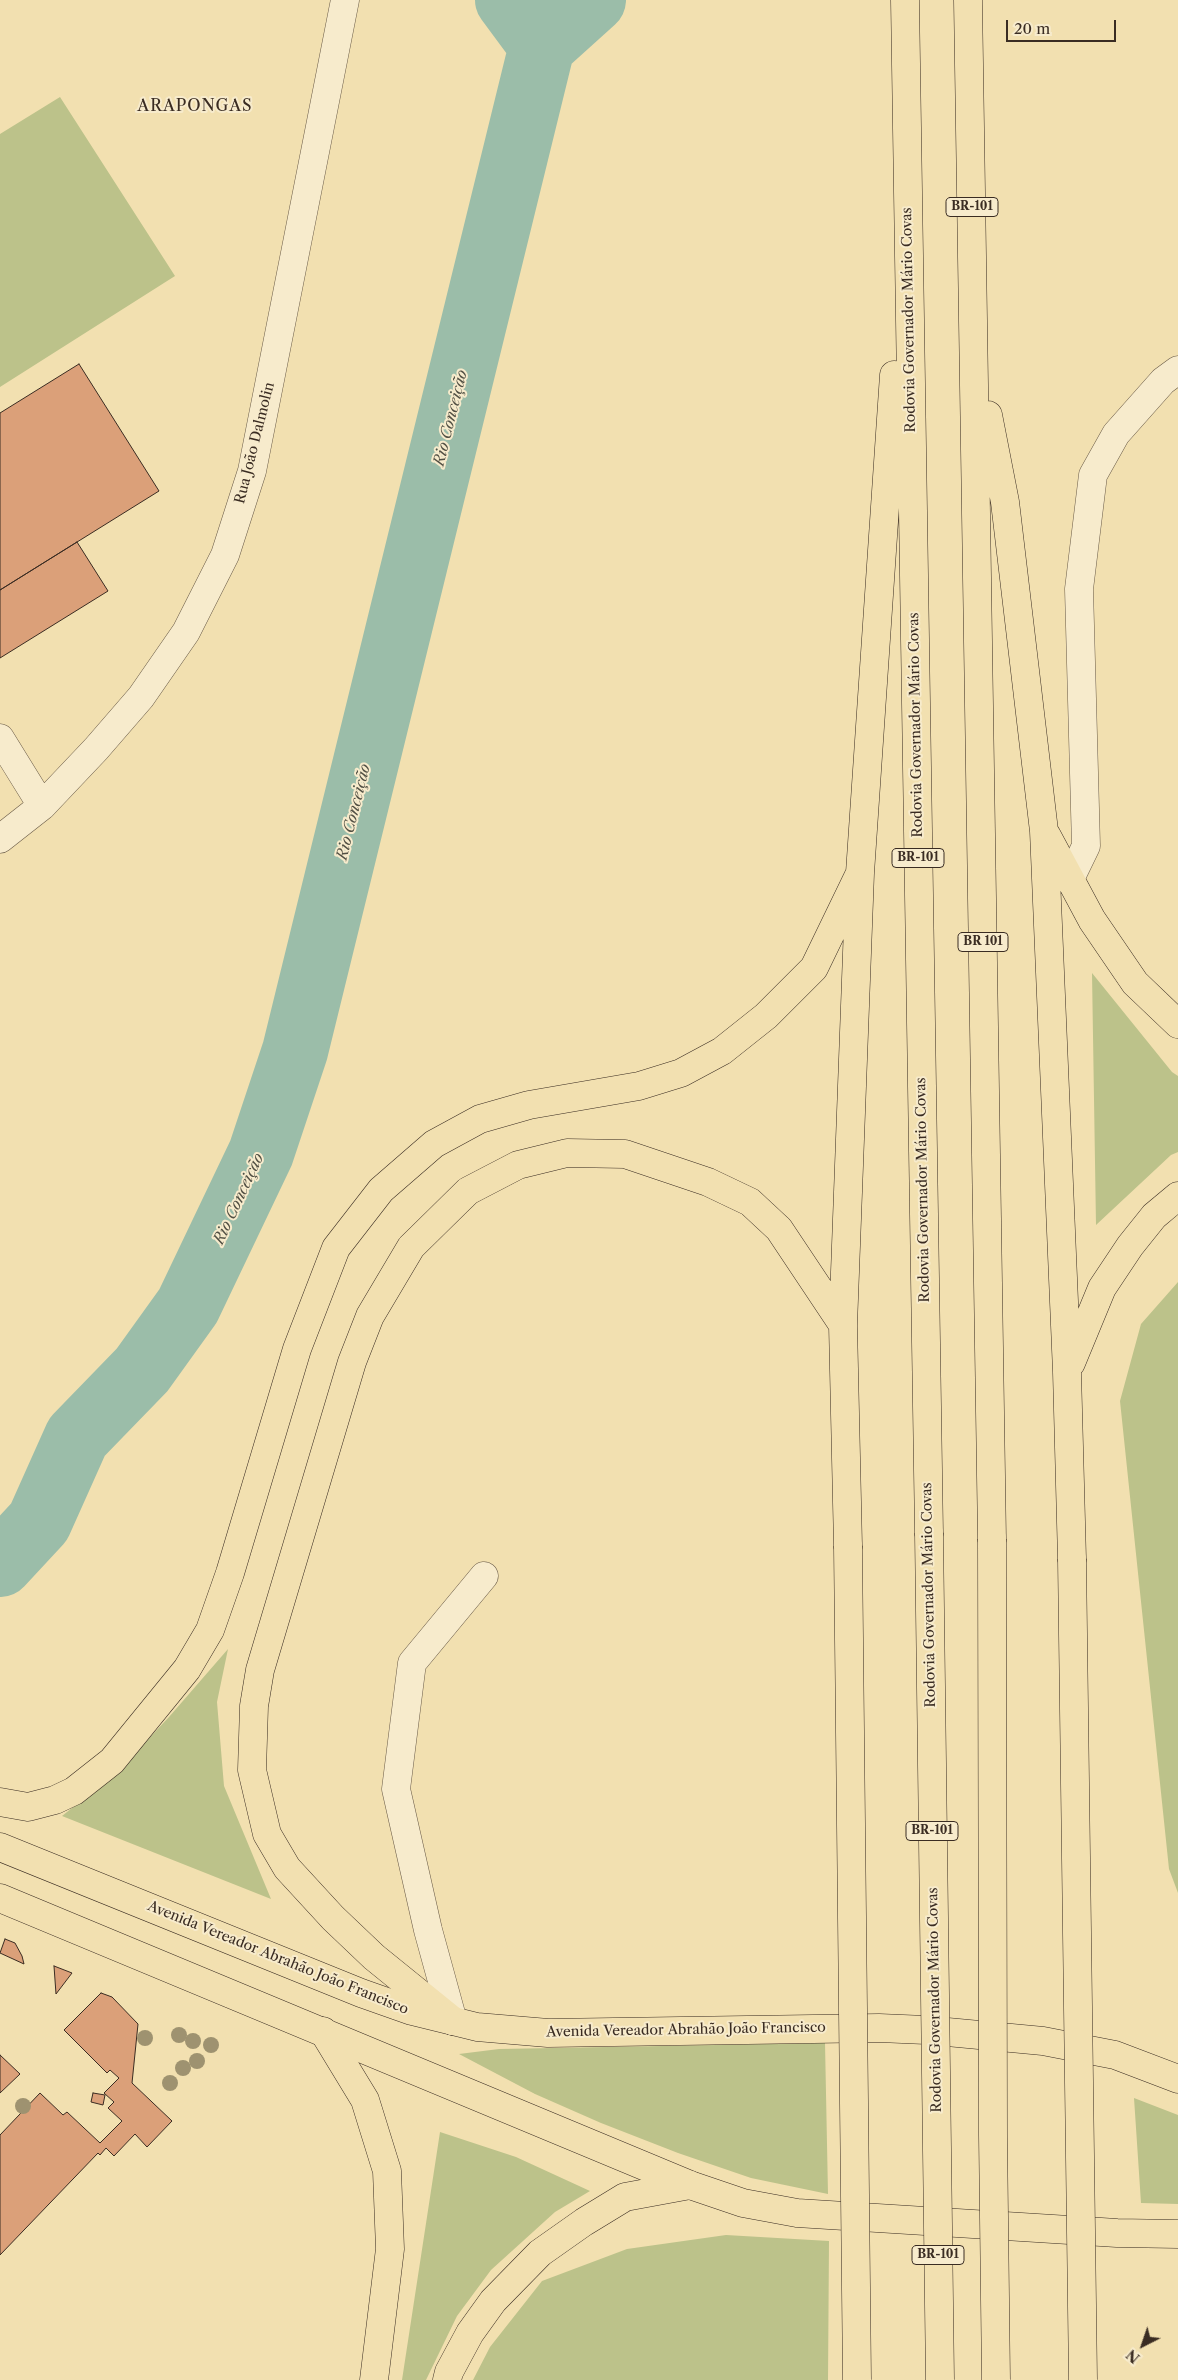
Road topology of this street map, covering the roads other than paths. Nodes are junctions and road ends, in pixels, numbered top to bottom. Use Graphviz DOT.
graph roads {
  1 [pos="345,0"];
  2 [pos="905,0"];
  3 [pos="968,0"];
  4 [pos="906,184"];
  5 [pos="974,345"];
  6 [pos="1178,370"];
  7 [pos="0,738"];
  8 [pos="42,806"];
  9 [pos="1044,831"];
  10 [pos="0,839"];
  11 [pos="860,873"];
  12 [pos="1070,879"];
  13 [pos="1178,1024"];
  14 [pos="1178,1196"];
  15 [pos="843,1325"];
  16 [pos="1067,1372"];
  17 [pos="484,1576"];
  18 [pos="0,1802"];
  19 [pos="0,1847"];
  20 [pos="0,1898"];
  21 [pos="453,2021"];
  22 [pos="323,2031"];
  23 [pos="1178,2079"];
  24 [pos="690,2185"];
  25 [pos="1178,2234"];
  26 [pos="374,2380"];
  27 [pos="447,2380"];
  28 [pos="857,2380"];
  29 [pos="940,2380"];
  30 [pos="996,2380"];
  31 [pos="1084,2380"];
  1 -- 8 [label="street, Rua João Dalmolin"];
  2 -- 4 [label="main road, Rodovia Governador Mário Covas / BR-101"];
  3 -- 5 [label="main road, BR-101"];
  4 -- 11 [label="main road"];
  4 -- 29 [label="main road, Rodovia Governador Mário Covas / BR-101, bridge"];
  5 -- 9 [label="main road"];
  5 -- 30 [label="main road, BR 101, bridge"];
  6 -- 12 [label="street"];
  7 -- 8 [label="street"];
  8 -- 10 [label="street, Rua João Dalmolin"];
  9 -- 12 [label="main road"];
  9 -- 16 [label="main road"];
  11 -- 15 [label="main road"];
  11 -- 18 [label="main road"];
  12 -- 13 [label="main road"];
  14 -- 16 [label="main road"];
  15 -- 21 [label="main road"];
  15 -- 28 [label="main road, bridge"];
  16 -- 31 [label="main road, bridge"];
  17 -- 21 [label="street"];
  19 -- 21 [label="main road, Avenida Vereador Abrahão João Francisco"];
  20 -- 22 [label="main road"];
  21 -- 23 [label="main road, Avenida Vereador Abrahão João Francisco"];
  22 -- 24 [label="main road"];
  22 -- 26 [label="main road"];
  24 -- 25 [label="main road"];
  24 -- 27 [label="main road"];
}
